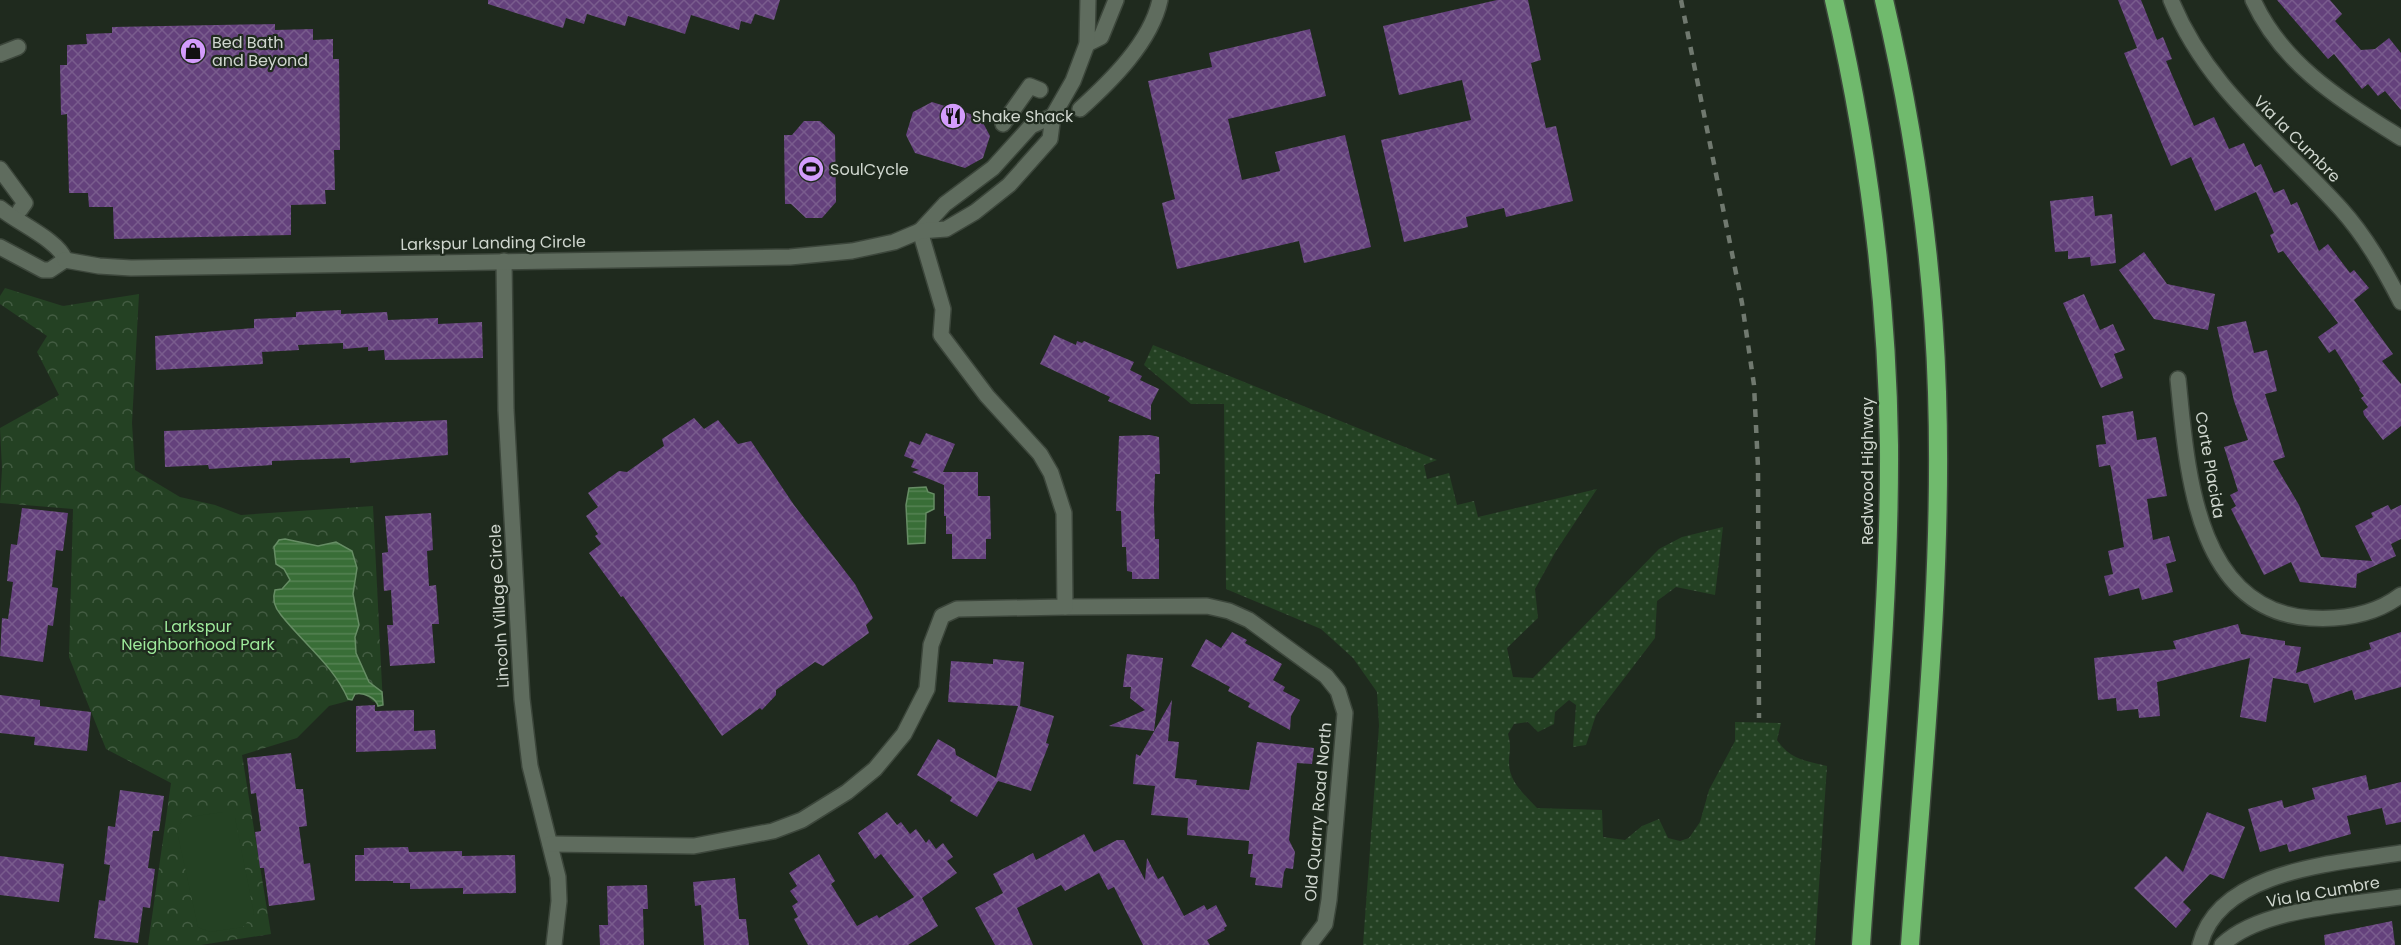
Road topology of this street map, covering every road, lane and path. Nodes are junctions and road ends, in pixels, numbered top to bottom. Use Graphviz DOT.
graph roads {
  1 [pos="1088,0"];
  2 [pos="1116,0"];
  3 [pos="1160,0"];
  4 [pos="1834,0"];
  5 [pos="1884,0"];
  6 [pos="2171,0"];
  7 [pos="2253,0"];
  8 [pos="1087,44"];
  9 [pos="18,46"];
  10 [pos="0,54"];
  11 [pos="1040,90"];
  12 [pos="1080,109"];
  13 [pos="1053,116"];
  14 [pos="1003,124"];
  15 [pos="2401,138"];
  16 [pos="0,169"];
  17 [pos="0,208"];
  18 [pos="20,210"];
  19 [pos="920,231"];
  20 [pos="0,247"];
  21 [pos="65,260"];
  22 [pos="504,261"];
  23 [pos="2401,302"];
  24 [pos="2178,379"];
  25 [pos="2401,595"];
  26 [pos="1065,607"];
  27 [pos="550,843"];
  28 [pos="2401,853"];
  29 [pos="2401,897"];
  30 [pos="554,945"];
  31 [pos="1309,945"];
  32 [pos="1861,945"];
  33 [pos="1910,945"];
  34 [pos="2200,945"];
  35 [pos="2222,945"];
  1 -- 8 [label="street, Larkspur Landing Circle"];
  2 -- 8 [label="street, Larkspur Landing Circle"];
  3 -- 12 [label="street"];
  4 -- 32 [label="highway, Redwood Highway"];
  5 -- 33 [label="highway"];
  6 -- 23 [label="street, Via la Cumbre"];
  7 -- 15 [label="street"];
  8 -- 13 [label="street, Larkspur Landing Circle"];
  9 -- 10 [label="street"];
  11 -- 14 [label="street"];
  13 -- 19 [label="street, Larkspur Landing Circle"];
  13 -- 19 [label="street, Larkspur Landing Circle"];
  16 -- 18 [label="street"];
  17 -- 21 [label="street"];
  19 -- 22 [label="street, Larkspur Landing Circle"];
  19 -- 26 [label="street"];
  20 -- 21 [label="street, Larkspur Landing Circle"];
  21 -- 22 [label="street, Larkspur Landing Circle"];
  22 -- 27 [label="street, Lincoln Village Circle"];
  24 -- 25 [label="street, Corte Placida"];
  26 -- 27 [label="street, Old Quarry Road North"];
  26 -- 31 [label="street, Old Quarry Road North"];
  27 -- 30 [label="street, Lincoln Village Circle"];
  28 -- 34 [label="street, Via la Cumbre"];
  29 -- 35 [label="street, Via la Cumbre"];
}
